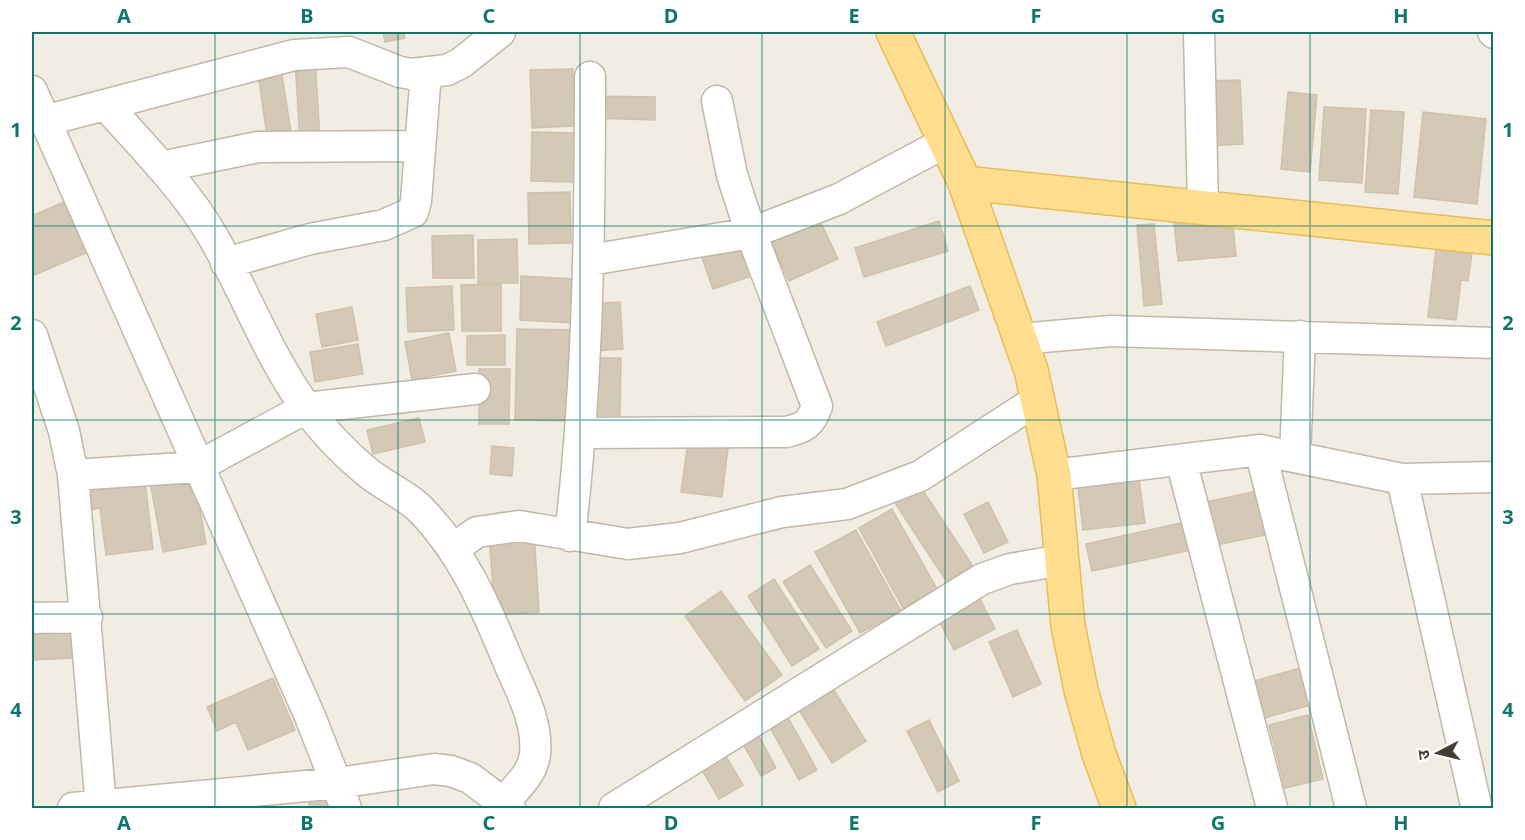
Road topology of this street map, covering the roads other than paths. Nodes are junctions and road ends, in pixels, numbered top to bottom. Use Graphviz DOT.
graph roads {
  1 [pos="461,32"];
  2 [pos="500,32"];
  3 [pos="893,32"];
  4 [pos="1199,32"];
  5 [pos="461,63"];
  6 [pos="426,72"];
  7 [pos="590,77"];
  8 [pos="32,91"];
  9 [pos="717,101"];
  10 [pos="106,105"];
  11 [pos="44,121"];
  12 [pos="946,142"];
  13 [pos="420,146"];
  14 [pos="160,167"];
  15 [pos="965,183"];
  16 [pos="1203,207"];
  17 [pos="751,233"];
  18 [pos="1494,238"];
  19 [pos="590,260"];
  20 [pos="226,263"];
  21 [pos="32,335"];
  22 [pos="1300,336"];
  23 [pos="1020,339"];
  24 [pos="1494,344"];
  25 [pos="475,389"];
  26 [pos="1037,400"];
  27 [pos="306,408"];
  28 [pos="582,433"];
  29 [pos="1260,450"];
  30 [pos="1295,455"];
  31 [pos="1181,460"];
  32 [pos="197,467"];
  33 [pos="73,475"];
  34 [pos="1054,475"];
  35 [pos="1494,477"];
  36 [pos="1402,479"];
  37 [pos="570,536"];
  38 [pos="453,549"];
  39 [pos="1062,560"];
  40 [pos="87,617"];
  41 [pos="32,618"];
  42 [pos="342,796"];
  43 [pos="1476,805"];
  44 [pos="506,806"];
  45 [pos="81,808"];
  46 [pos="614,808"];
  47 [pos="1119,808"];
  48 [pos="1272,808"];
  49 [pos="1351,808"];
  1 -- 5 [label="street"];
  2 -- 5 [label="street"];
  3 -- 12 [label="main road"];
  4 -- 16 [label="street"];
  5 -- 6 [label="street"];
  6 -- 10 [label="street"];
  6 -- 13 [label="street"];
  7 -- 19 [label="street"];
  8 -- 11 [label="street"];
  9 -- 17 [label="street"];
  10 -- 11 [label="street"];
  10 -- 14 [label="street"];
  11 -- 32 [label="street"];
  12 -- 15 [label="main road"];
  12 -- 17 [label="street"];
  13 -- 14 [label="street"];
  13 -- 20 [label="street"];
  14 -- 20 [label="street"];
  15 -- 16 [label="main road"];
  15 -- 23 [label="main road"];
  16 -- 18 [label="main road"];
  17 -- 19 [label="street"];
  17 -- 28 [label="street"];
  19 -- 28 [label="street"];
  20 -- 27 [label="street"];
  21 -- 33 [label="street"];
  22 -- 23 [label="street"];
  22 -- 24 [label="street"];
  22 -- 30 [label="street"];
  23 -- 26 [label="main road"];
  25 -- 27 [label="street"];
  26 -- 34 [label="main road"];
  26 -- 37 [label="street"];
  27 -- 32 [label="street"];
  27 -- 38 [label="street"];
  28 -- 37 [label="street"];
  29 -- 30 [label="street"];
  29 -- 31 [label="street"];
  29 -- 49 [label="street"];
  30 -- 36 [label="street"];
  31 -- 34 [label="street"];
  31 -- 48 [label="street"];
  32 -- 33 [label="street"];
  32 -- 42 [label="street"];
  33 -- 40 [label="street"];
  34 -- 39 [label="main road"];
  35 -- 36 [label="street"];
  36 -- 43 [label="street"];
  37 -- 38 [label="street"];
  38 -- 44 [label="street"];
  39 -- 46 [label="street"];
  39 -- 47 [label="main road"];
  40 -- 41 [label="street"];
  40 -- 45 [label="street"];
  42 -- 44 [label="street"];
  42 -- 45 [label="street"];
}
